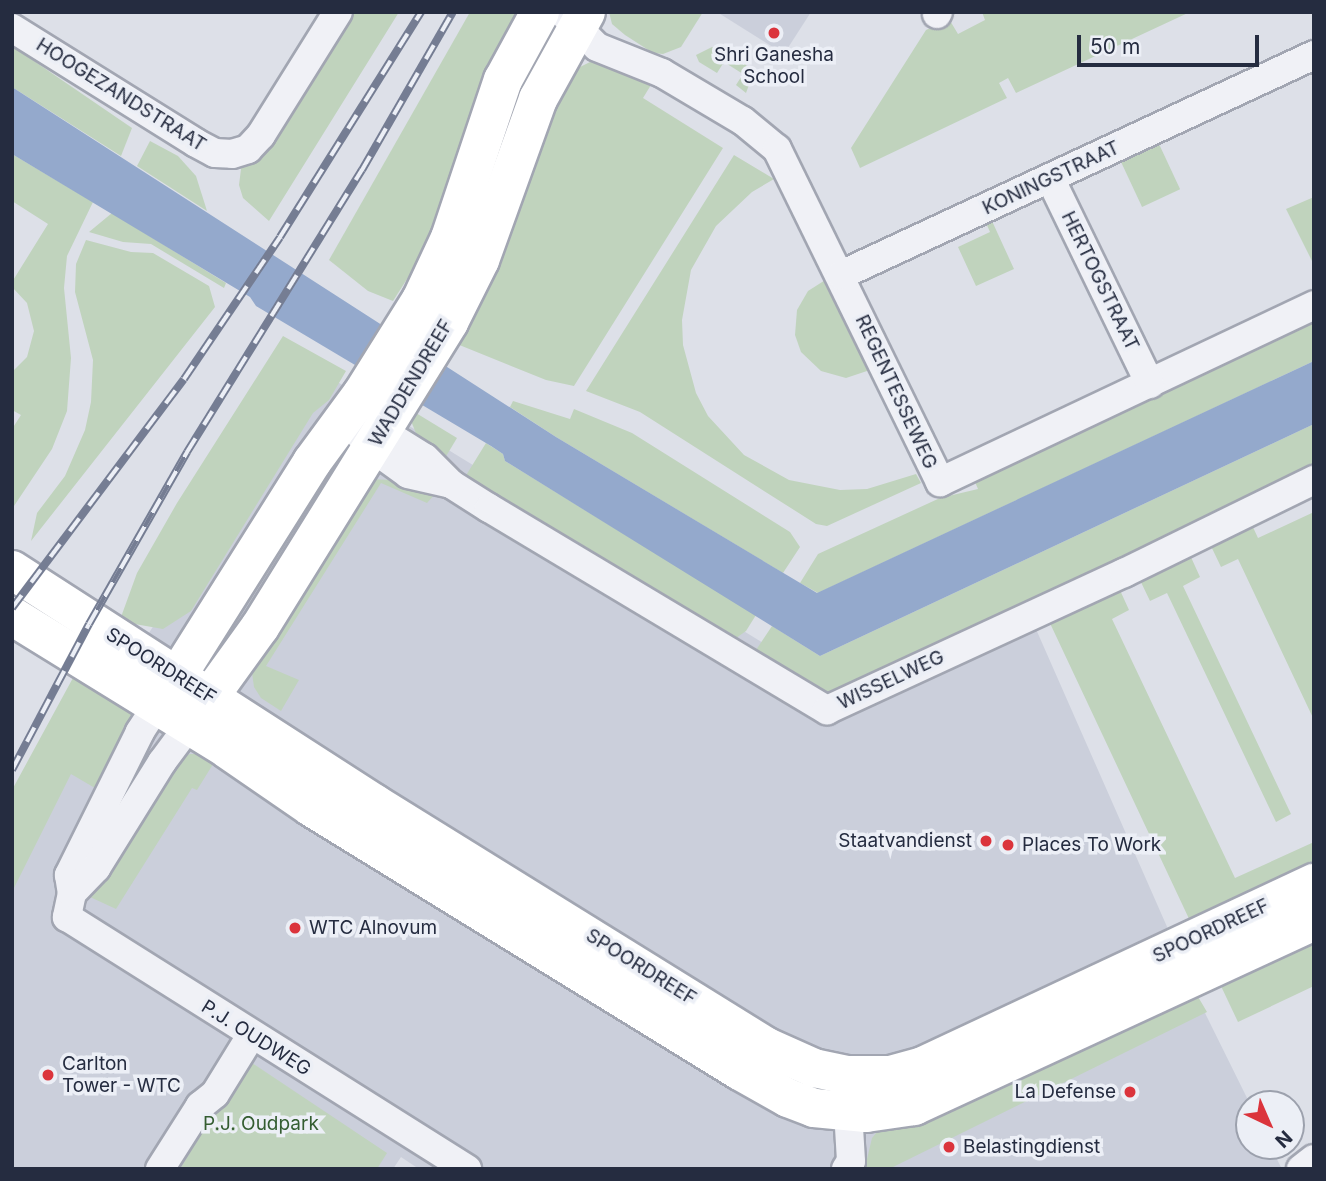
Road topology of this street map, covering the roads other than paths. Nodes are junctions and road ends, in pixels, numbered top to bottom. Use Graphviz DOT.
graph roads {
  1 [pos="338,12"];
  2 [pos="540,12"];
  3 [pos="578,16"];
  4 [pos="12,28"];
  5 [pos="1314,55"];
  6 [pos="1050,178"];
  7 [pos="841,275"];
  8 [pos="1314,305"];
  9 [pos="435,311"];
  10 [pos="1150,384"];
  11 [pos="353,406"];
  12 [pos="383,431"];
  13 [pos="1314,480"];
  14 [pos="12,570"];
  15 [pos="12,615"];
  16 [pos="193,686"];
  17 [pos="156,707"];
  18 [pos="188,727"];
  19 [pos="1314,883"];
  20 [pos="72,893"];
  21 [pos="1314,921"];
  22 [pos="536,922"];
  23 [pos="1215,948"];
  24 [pos="245,1030"];
  25 [pos="847,1093"];
  26 [pos="1314,1159"];
  27 [pos="160,1169"];
  28 [pos="467,1169"];
  29 [pos="846,1169"];
  30 [pos="1301,1169"];
  1 -- 4 [label="street, HOOGEZANDSTRAAT"];
  2 -- 9 [label="main road, WADDENDREEF"];
  3 -- 7 [label="street, REGENTESSEWEG"];
  3 -- 9 [label="main road, WADDENDREEF"];
  5 -- 6 [label="street, KONINGSTRAAT"];
  6 -- 7 [label="street, KONINGSTRAAT"];
  6 -- 10 [label="street, HERTOGSTRAAT"];
  7 -- 10 [label="street, REGENTESSEWEG"];
  8 -- 10 [label="street, REGENTESSEWEG"];
  9 -- 11 [label="main road, WADDENDREEF"];
  9 -- 12 [label="main road, WADDENDREEF"];
  11 -- 12 [label="street, WISSELWEG"];
  11 -- 16 [label="main road, WADDENDREEF"];
  12 -- 13 [label="street, WISSELWEG"];
  12 -- 16 [label="main road, WADDENDREEF"];
  14 -- 16 [label="main road, SPOORDREEF"];
  15 -- 17 [label="main road, SPOORDREEF"];
  16 -- 17 [label="main road, WADDENDREEF"];
  16 -- 18 [label="main road, WADDENDREEF"];
  16 -- 22 [label="main road, SPOORDREEF"];
  17 -- 18 [label="main road, SPOORDREEF"];
  17 -- 20 [label="street, P.J. OUDWEG"];
  18 -- 20 [label="street"];
  18 -- 22 [label="main road, SPOORDREEF"];
  19 -- 23 [label="main road, SPOORDREEF"];
  20 -- 24 [label="street, P.J. OUDWEG"];
  21 -- 23 [label="main road, SPOORDREEF"];
  22 -- 25 [label="main road, SPOORDREEF"];
  23 -- 25 [label="main road, SPOORDREEF"];
  24 -- 27 [label="street"];
  24 -- 28 [label="street, P.J. OUDWEG"];
  25 -- 29 [label="street"];
  26 -- 30 [label="street"];
}
